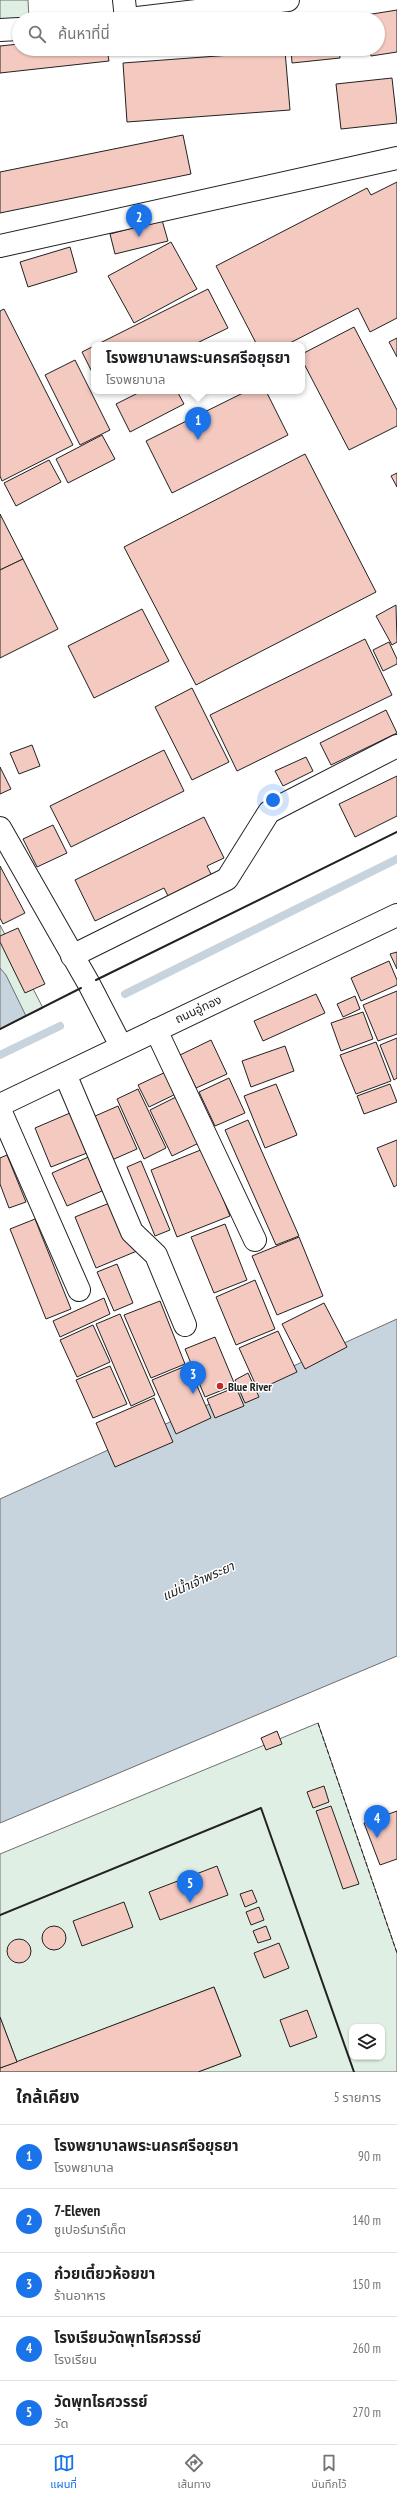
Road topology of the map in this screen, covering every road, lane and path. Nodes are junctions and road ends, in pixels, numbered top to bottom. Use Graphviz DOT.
graph roads {
  1 [pos="124,0"];
  2 [pos="288,0"];
  3 [pos="125,12"];
  4 [pos="188,12"];
  5 [pos="12,29"];
  6 [pos="0,30"];
  7 [pos="397,158"];
  8 [pos="0,246"];
  9 [pos="397,746"];
  10 [pos="0,828"];
  11 [pos="397,914"];
  12 [pos="72,956"];
  13 [pos="156,1030"];
  14 [pos="121,1046"];
  15 [pos="65,1074"];
  16 [pos="0,1104"];
  17 [pos="0,1110"];
  18 [pos="255,1240"];
  19 [pos="79,1290"];
  20 [pos="185,1325"];
  1 -- 3 [label="main road"];
  2 -- 4 [label="main road"];
  5 -- 6 [label="main road"];
  7 -- 8 [label="main road"];
  9 -- 12 [label="main road"];
  10 -- 12 [label="main road"];
  11 -- 13 [label="main road, ถนนอู่ทอง"];
  12 -- 14 [label="main road"];
  13 -- 14 [label="main road, ถนนอู่ทอง"];
  13 -- 18 [label="main road"];
  14 -- 15 [label="main road, ถนนอู่ทอง"];
  15 -- 16 [label="main road, ถนนอู่ทอง"];
  15 -- 20 [label="main road"];
  17 -- 19 [label="main road"];
}
